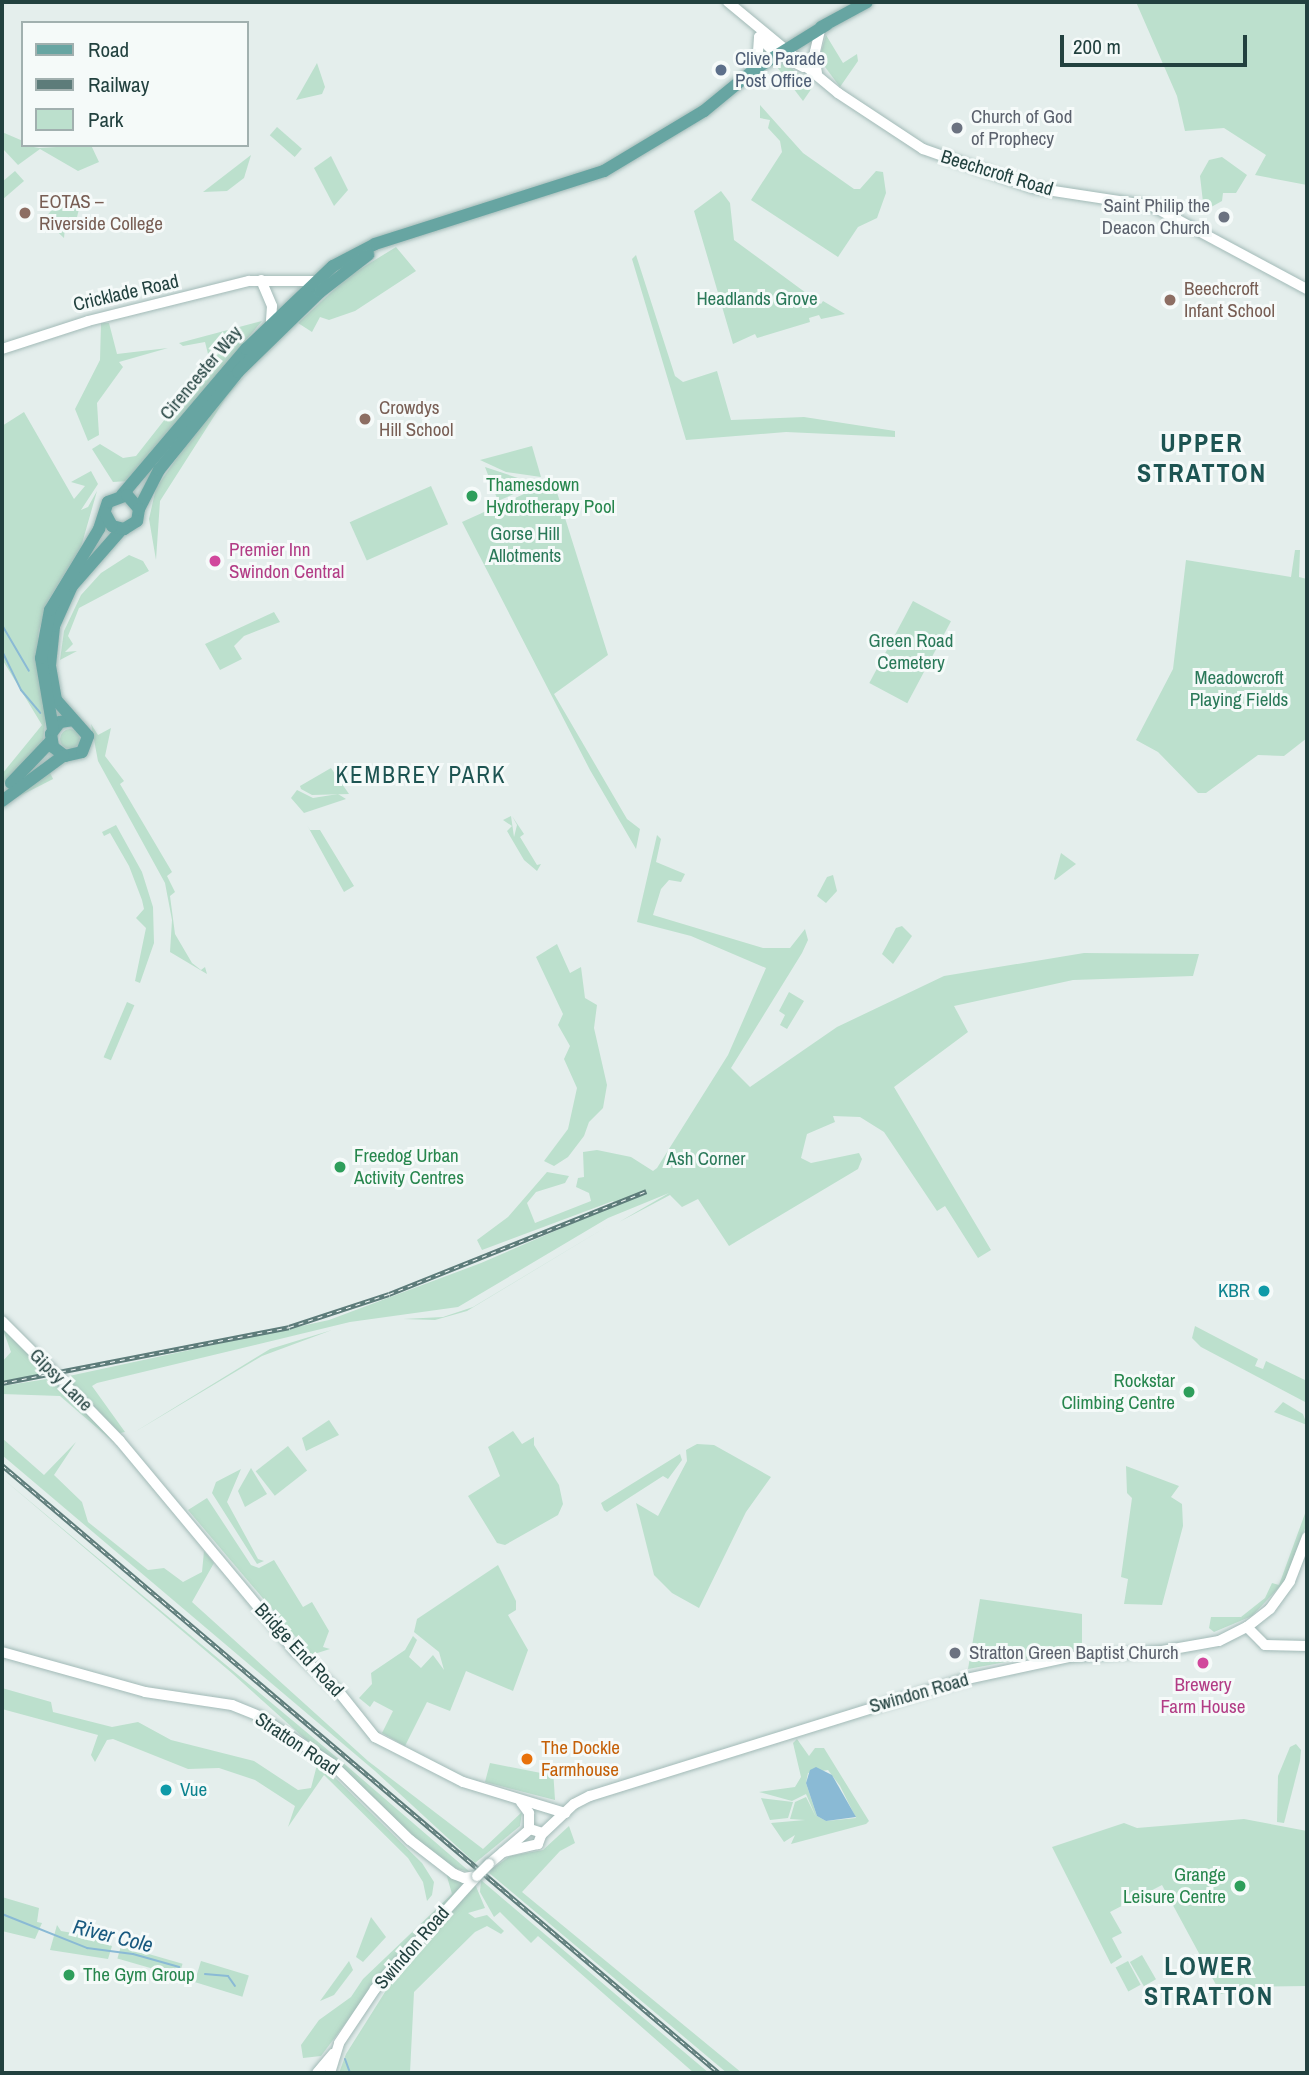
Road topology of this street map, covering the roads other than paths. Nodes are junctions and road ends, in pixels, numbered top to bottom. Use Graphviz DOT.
graph roads {
  1 [pos="728,2"];
  2 [pos="867,2"];
  3 [pos="753,27"];
  4 [pos="823,28"];
  5 [pos="759,37"];
  6 [pos="782,51"];
  7 [pos="756,68"];
  8 [pos="816,74"];
  9 [pos="382,244"];
  10 [pos="261,280"];
  11 [pos="314,281"];
  12 [pos="1307,289"];
  13 [pos="271,322"];
  14 [pos="2,349"];
  15 [pos="122,495"];
  16 [pos="139,509"];
  17 [pos="105,513"];
  18 [pos="122,529"];
  19 [pos="72,720"];
  20 [pos="52,735"];
  21 [pos="63,756"];
  22 [pos="2,790"];
  23 [pos="2,801"];
  24 [pos="2,1321"];
  25 [pos="120,1441"];
  26 [pos="1307,1537"];
  27 [pos="1247,1628"];
  28 [pos="1307,1646"];
  29 [pos="2,1652"];
  30 [pos="525,1804"];
  31 [pos="565,1813"];
  32 [pos="535,1831"];
  33 [pos="503,1852"];
  34 [pos="477,1876"];
  35 [pos="333,2054"];
  36 [pos="317,2073"];
  37 [pos="330,2073"];
  1 -- 3 [label="main road"];
  2 -- 4 [label="main road"];
  3 -- 5 [label="main road"];
  3 -- 6 [label="main road"];
  4 -- 6 [label="main road"];
  4 -- 8 [label="main road"];
  5 -- 6 [label="main road"];
  5 -- 7 [label="main road"];
  6 -- 7 [label="main road"];
  6 -- 8 [label="main road, Beechcroft Road"];
  7 -- 9 [label="main road"];
  8 -- 12 [label="main road, Beechcroft Road"];
  9 -- 11 [label="main road"];
  9 -- 16 [label="main road, Cirencester Way"];
  10 -- 11 [label="main road, Cricklade Road"];
  10 -- 13 [label="main road"];
  10 -- 14 [label="main road, Cricklade Road"];
  11 -- 13 [label="main road, Cirencester Way"];
  13 -- 15 [label="main road, Cirencester Way"];
  15 -- 16 [label="main road"];
  15 -- 17 [label="main road"];
  16 -- 18 [label="main road"];
  17 -- 18 [label="main road"];
  17 -- 20 [label="main road"];
  18 -- 19 [label="main road"];
  19 -- 20 [label="main road"];
  19 -- 21 [label="main road"];
  20 -- 21 [label="main road"];
  20 -- 22 [label="main road"];
  21 -- 23 [label="main road"];
  24 -- 25 [label="main road, Gipsy Lane, bridge"];
  25 -- 30 [label="main road, Bridge End Road"];
  26 -- 27 [label="main road"];
  27 -- 28 [label="main road"];
  27 -- 31 [label="main road, Swindon Road"];
  29 -- 34 [label="main road, Stratton Road"];
  30 -- 31 [label="main road, Bridge End Road"];
  30 -- 32 [label="main road"];
  31 -- 32 [label="main road, Swindon Road"];
  32 -- 33 [label="main road, Swindon Road"];
  32 -- 33 [label="main road, Swindon Road"];
  33 -- 34 [label="main road, Swindon Road, bridge"];
  34 -- 35 [label="main road, Swindon Road"];
  35 -- 36 [label="main road, Swindon Road"];
  35 -- 37 [label="main road, Swindon Road"];
}
